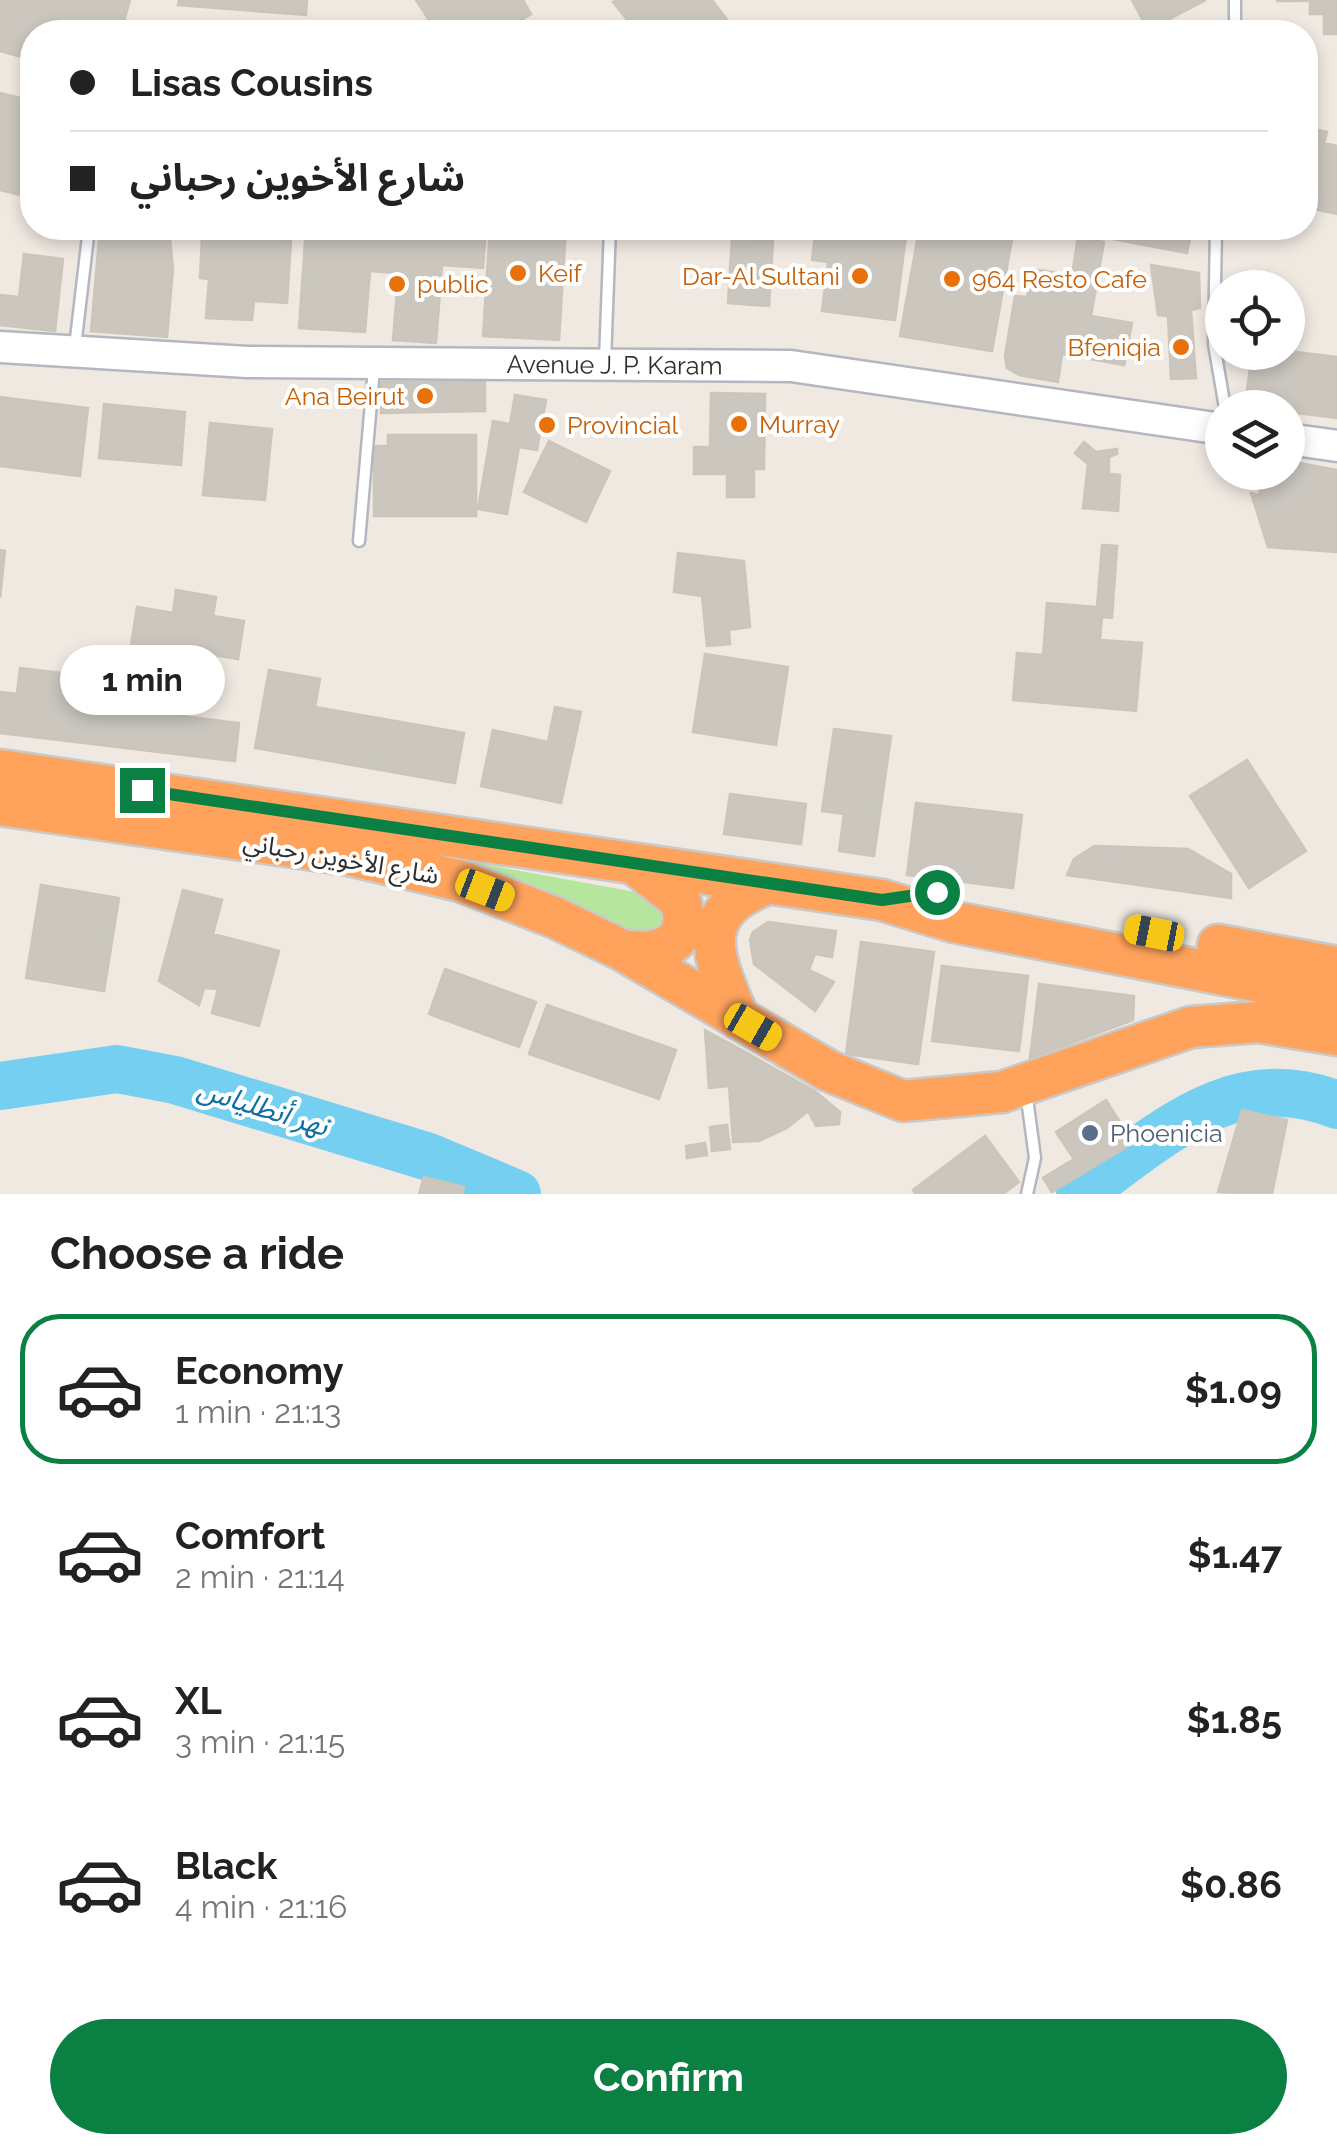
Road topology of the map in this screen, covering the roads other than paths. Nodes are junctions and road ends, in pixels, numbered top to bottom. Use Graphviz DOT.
graph roads {
  1 [pos="88,240"];
  2 [pos="609,240"];
  3 [pos="1216,240"];
  4 [pos="0,347"];
  5 [pos="74,353"];
  6 [pos="375,362"];
  7 [pos="604,364"];
  8 [pos="1222,390"];
  9 [pos="1205,427"];
  10 [pos="1305,441"];
  11 [pos="1337,446"];
  12 [pos="358,540"];
  13 [pos="0,770"];
  14 [pos="0,805"];
  15 [pos="634,864"];
  16 [pos="768,884"];
  17 [pos="882,900"];
  18 [pos="622,950"];
  19 [pos="1337,965"];
  20 [pos="1337,997"];
  21 [pos="739,1018"];
  22 [pos="1337,1035"];
  23 [pos="1026,1085"];
  24 [pos="1027,1194"];
  1 -- 5 [label="lane"];
  2 -- 7 [label="lane"];
  3 -- 8 [label="lane"];
  4 -- 5 [label="street, Avenue J. P. Karam"];
  5 -- 6 [label="street, Avenue J. P. Karam"];
  6 -- 7 [label="street, Avenue J. P. Karam"];
  6 -- 12 [label="lane"];
  7 -- 9 [label="street, Avenue J. P. Karam"];
  10 -- 11 [label="street"];
  13 -- 15 [label="highway, شارع الأخوين رحباني"];
  14 -- 18 [label="highway, شارع الأخوين رحباني"];
  15 -- 16 [label="highway, شارع الأخوين رحباني"];
  15 -- 18 [label="highway"];
  16 -- 17 [label="highway, شارع الأخوين رحباني"];
  16 -- 21 [label="highway"];
  17 -- 19 [label="highway"];
  17 -- 20 [label="highway"];
  18 -- 21 [label="highway, شارع الأخوين رحباني"];
  21 -- 23 [label="highway, شارع الأخوين رحباني"];
  22 -- 23 [label="highway, شارع الأخوين رحباني"];
  23 -- 24 [label="lane"];
}
